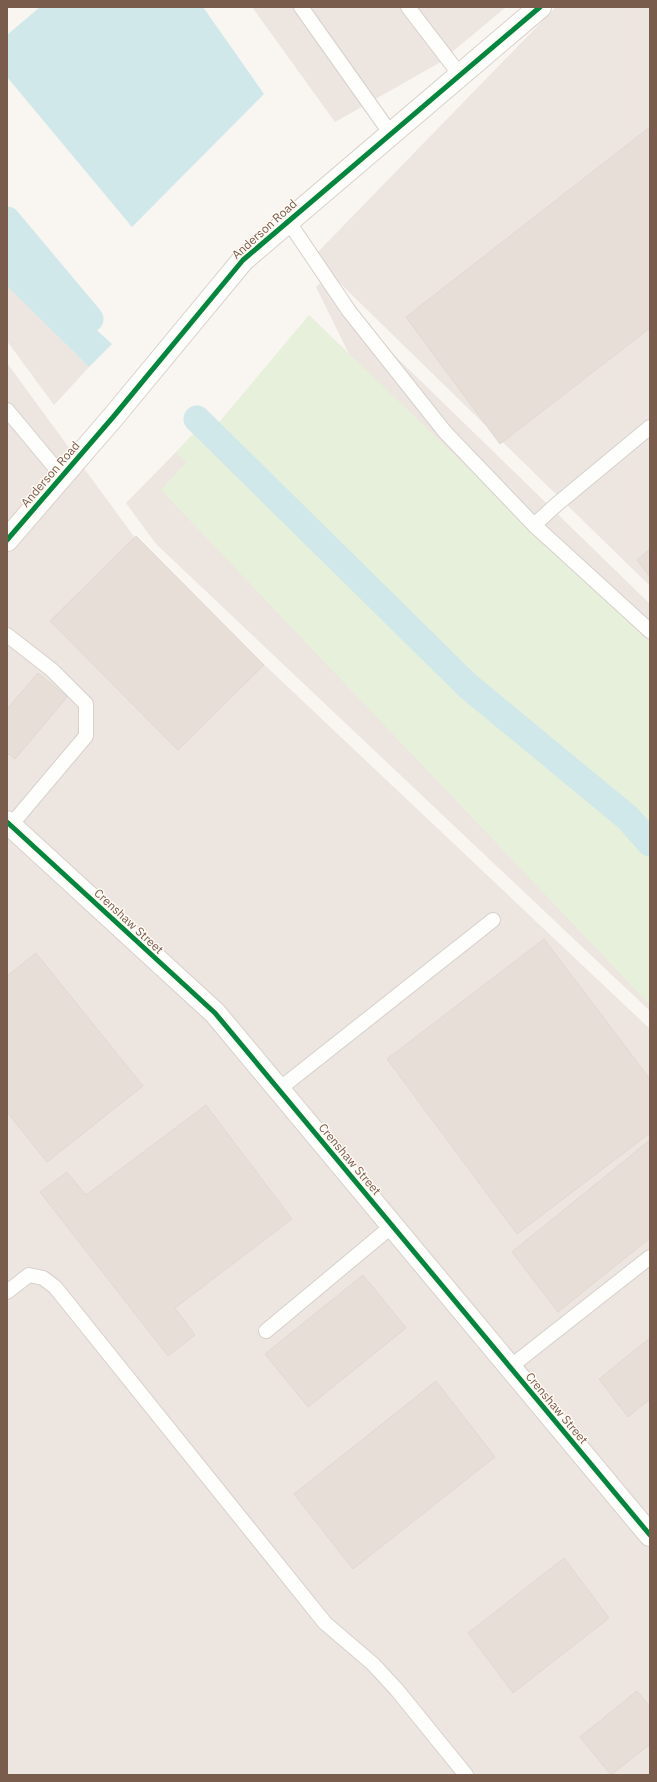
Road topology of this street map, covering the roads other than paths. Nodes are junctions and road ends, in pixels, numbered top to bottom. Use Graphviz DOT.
graph roads {
  1 [pos="301,7"];
  2 [pos="408,7"];
  3 [pos="540,7"];
  4 [pos="460,75"];
  5 [pos="391,134"];
  6 [pos="288,221"];
  7 [pos="7,410"];
  8 [pos="650,427"];
  9 [pos="62,476"];
  10 [pos="534,525"];
  11 [pos="7,540"];
  12 [pos="650,631"];
  13 [pos="7,635"];
  14 [pos="9,824"];
  15 [pos="493,920"];
  16 [pos="278,1090"];
  17 [pos="392,1226"];
  18 [pos="650,1257"];
  19 [pos="7,1292"];
  20 [pos="266,1331"];
  21 [pos="510,1367"];
  22 [pos="650,1535"];
  23 [pos="466,1775"];
  1 -- 5 [label="lane"];
  2 -- 4 [label="lane"];
  3 -- 4 [label="street, Anderson Road"];
  4 -- 5 [label="street, Anderson Road"];
  5 -- 6 [label="street, Anderson Road"];
  6 -- 9 [label="street, Anderson Road"];
  6 -- 10 [label="lane"];
  7 -- 9 [label="lane"];
  8 -- 10 [label="lane"];
  9 -- 11 [label="street, Anderson Road"];
  10 -- 12 [label="lane"];
  13 -- 14 [label="lane"];
  14 -- 16 [label="street, Crenshaw Street"];
  15 -- 16 [label="lane"];
  16 -- 17 [label="street, Crenshaw Street"];
  17 -- 20 [label="lane"];
  17 -- 21 [label="street, Crenshaw Street"];
  18 -- 21 [label="lane"];
  19 -- 23 [label="lane"];
  21 -- 22 [label="street, Crenshaw Street"];
}
